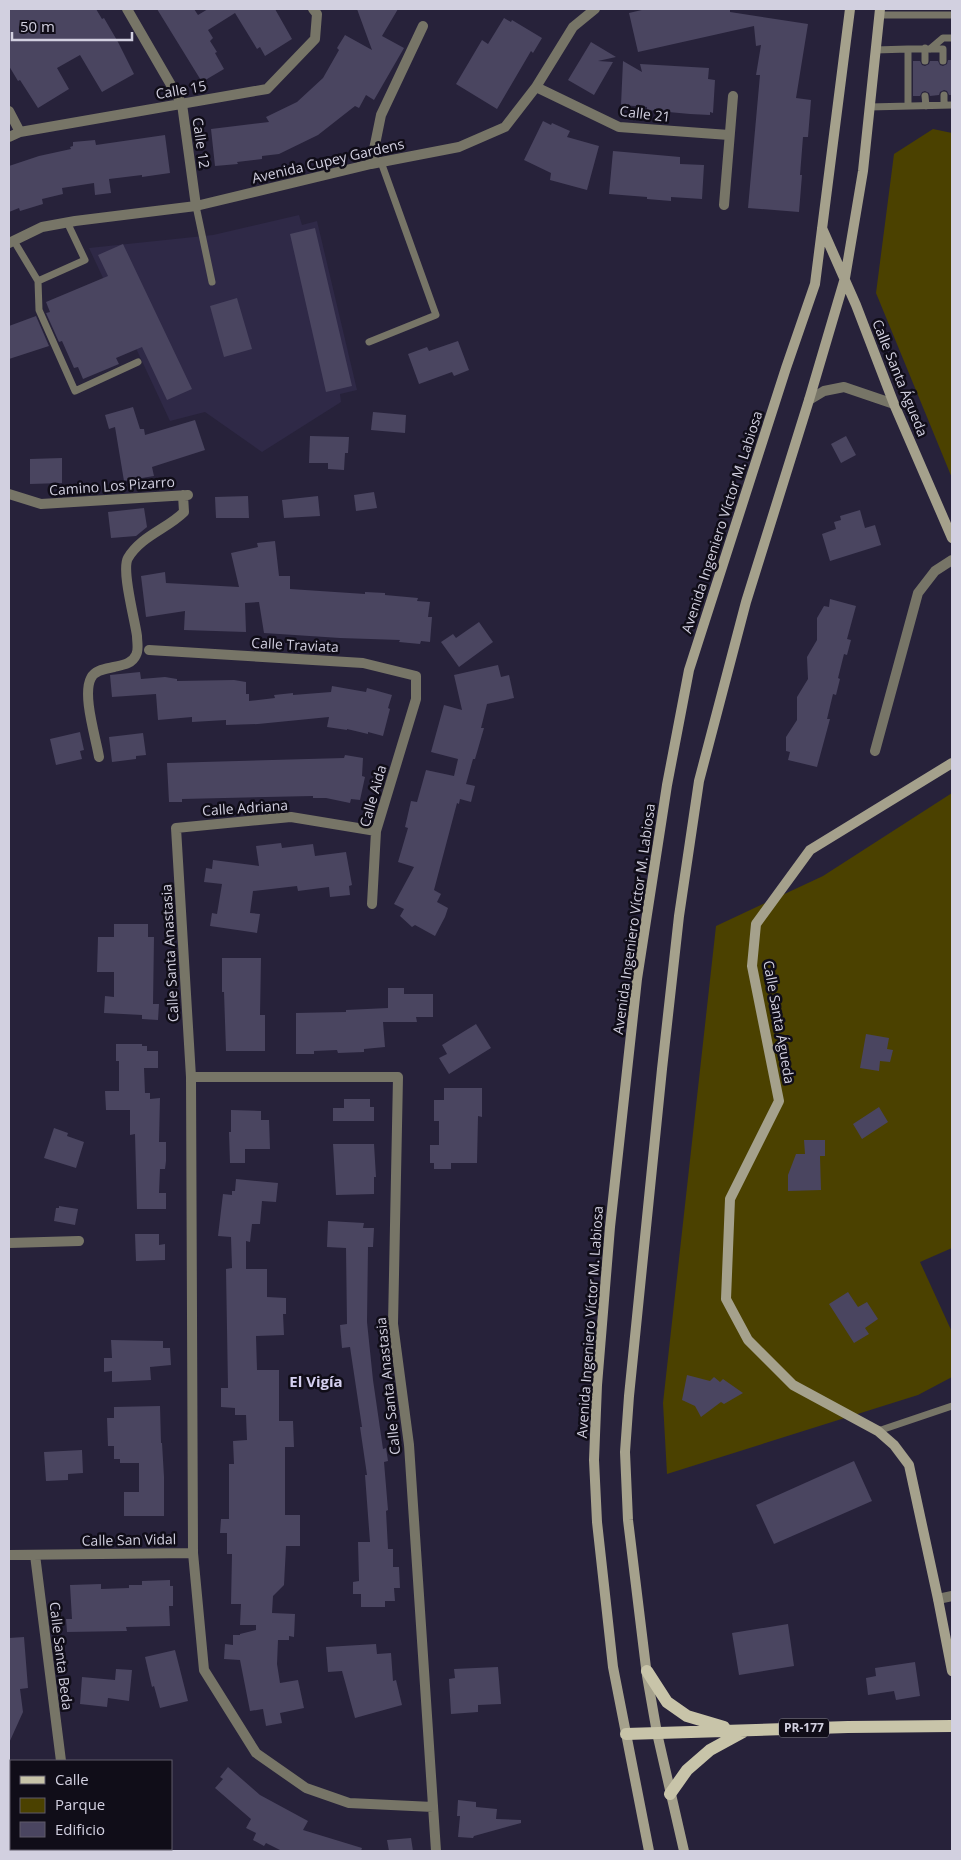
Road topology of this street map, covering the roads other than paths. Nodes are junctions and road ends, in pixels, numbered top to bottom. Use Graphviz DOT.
graph roads {
  1 [pos="127,9"];
  2 [pos="596,9"];
  3 [pos="850,9"];
  4 [pos="315,12"];
  5 [pos="879,12"];
  6 [pos="952,15"];
  7 [pos="423,26"];
  8 [pos="952,38"];
  9 [pos="928,48"];
  10 [pos="908,49"];
  11 [pos="875,50"];
  12 [pos="925,61"];
  13 [pos="943,61"];
  14 [pos="536,87"];
  15 [pos="944,95"];
  16 [pos="733,96"];
  17 [pos="925,96"];
  18 [pos="182,104"];
  19 [pos="952,105"];
  20 [pos="908,106"];
  21 [pos="926,106"];
  22 [pos="944,106"];
  23 [pos="869,107"];
  24 [pos="9,111"];
  25 [pos="20,132"];
  26 [pos="729,135"];
  27 [pos="9,137"];
  28 [pos="376,163"];
  29 [pos="724,205"];
  30 [pos="196,206"];
  31 [pos="67,222"];
  32 [pos="822,227"];
  33 [pos="11,242"];
  34 [pos="845,278"];
  35 [pos="38,281"];
  36 [pos="212,282"];
  37 [pos="369,342"];
  38 [pos="138,362"];
  39 [pos="809,400"];
  40 [pos="894,404"];
  41 [pos="9,494"];
  42 [pos="952,538"];
  43 [pos="952,560"];
  44 [pos="149,650"];
  45 [pos="416,699"];
  46 [pos="875,751"];
  47 [pos="99,757"];
  48 [pos="952,763"];
  49 [pos="176,828"];
  50 [pos="376,831"];
  51 [pos="372,904"];
  52 [pos="191,1077"];
  53 [pos="79,1241"];
  54 [pos="9,1243"];
  55 [pos="952,1406"];
  56 [pos="878,1431"];
  57 [pos="193,1553"];
  58 [pos="9,1555"];
  59 [pos="35,1555"];
  60 [pos="952,1596"];
  61 [pos="938,1600"];
  62 [pos="647,1671"];
  63 [pos="952,1671"];
  64 [pos="952,1726"];
  65 [pos="740,1730"];
  66 [pos="656,1733"];
  67 [pos="626,1734"];
  68 [pos="61,1760"];
  69 [pos="670,1794"];
  70 [pos="433,1807"];
  71 [pos="436,1851"];
  72 [pos="649,1851"];
  73 [pos="684,1851"];
  1 -- 18 [label="street, Calle 12"];
  2 -- 14 [label="street, Avenida Cupey Gardens"];
  3 -- 32 [label="main road, Avenida Ingeniero Víctor M. Labiosa"];
  4 -- 18 [label="street, Calle 15"];
  5 -- 6 [label="lane"];
  5 -- 11 [label="main road"];
  7 -- 28 [label="street"];
  8 -- 9 [label="lane"];
  9 -- 10 [label="lane"];
  9 -- 12 [label="lane"];
  9 -- 13 [label="lane"];
  10 -- 11 [label="lane"];
  10 -- 20 [label="lane"];
  11 -- 23 [label="main road"];
  14 -- 26 [label="street, Calle 21"];
  14 -- 28 [label="street, Avenida Cupey Gardens"];
  15 -- 22 [label="lane"];
  16 -- 26 [label="street"];
  17 -- 21 [label="lane"];
  18 -- 25 [label="street, Calle 15"];
  18 -- 30 [label="street, Calle 12"];
  19 -- 22 [label="lane"];
  20 -- 21 [label="lane"];
  20 -- 23 [label="lane"];
  21 -- 22 [label="lane"];
  23 -- 34 [label="main road"];
  24 -- 25 [label="street"];
  25 -- 27 [label="street, Calle 15"];
  26 -- 29 [label="street"];
  28 -- 30 [label="street, Avenida Cupey Gardens"];
  28 -- 37 [label="lane"];
  30 -- 31 [label="street, Avenida Cupey Gardens"];
  30 -- 36 [label="lane"];
  31 -- 33 [label="street, Avenida Cupey Gardens"];
  31 -- 35 [label="lane"];
  32 -- 34 [label="main road, Calle Santa Águeda"];
  32 -- 67 [label="main road, Avenida Ingeniero Víctor M. Labiosa"];
  33 -- 35 [label="lane"];
  34 -- 39 [label="main road"];
  34 -- 40 [label="main road, Calle Santa Águeda"];
  35 -- 38 [label="lane"];
  39 -- 40 [label="street"];
  39 -- 62 [label="main road"];
  40 -- 42 [label="main road, Calle Santa Águeda"];
  41 -- 47 [label="street, Camino Los Pizarro"];
  43 -- 46 [label="street"];
  44 -- 45 [label="street, Calle Traviata"];
  45 -- 50 [label="street, Calle Aida"];
  48 -- 56 [label="main road, Calle Santa Águeda"];
  49 -- 50 [label="street, Calle Adriana"];
  49 -- 52 [label="street, Calle Santa Anastasia"];
  50 -- 51 [label="street, Calle Aida"];
  52 -- 57 [label="street, Calle Santa Anastasia"];
  52 -- 70 [label="street, Calle Santa Anastasia"];
  53 -- 54 [label="street"];
  55 -- 56 [label="lane"];
  56 -- 61 [label="main road, Calle Santa Águeda"];
  57 -- 59 [label="street, Calle San Vidal"];
  57 -- 70 [label="street, Calle San Vidal"];
  58 -- 59 [label="street, Calle San Vidal"];
  59 -- 68 [label="street, Calle Santa Beda"];
  60 -- 61 [label="street"];
  61 -- 63 [label="main road, Calle Santa Águeda"];
  62 -- 65 [label="main road"];
  62 -- 66 [label="main road"];
  64 -- 65 [label="main road, PR-177"];
  65 -- 66 [label="main road, PR-177"];
  65 -- 69 [label="main road"];
  66 -- 67 [label="main road, PR-177"];
  66 -- 69 [label="main road"];
  67 -- 72 [label="main road, Avenida Ingeniero Víctor M. Labiosa"];
  69 -- 73 [label="main road"];
  70 -- 71 [label="street, Calle Santa Anastasia"];
}
